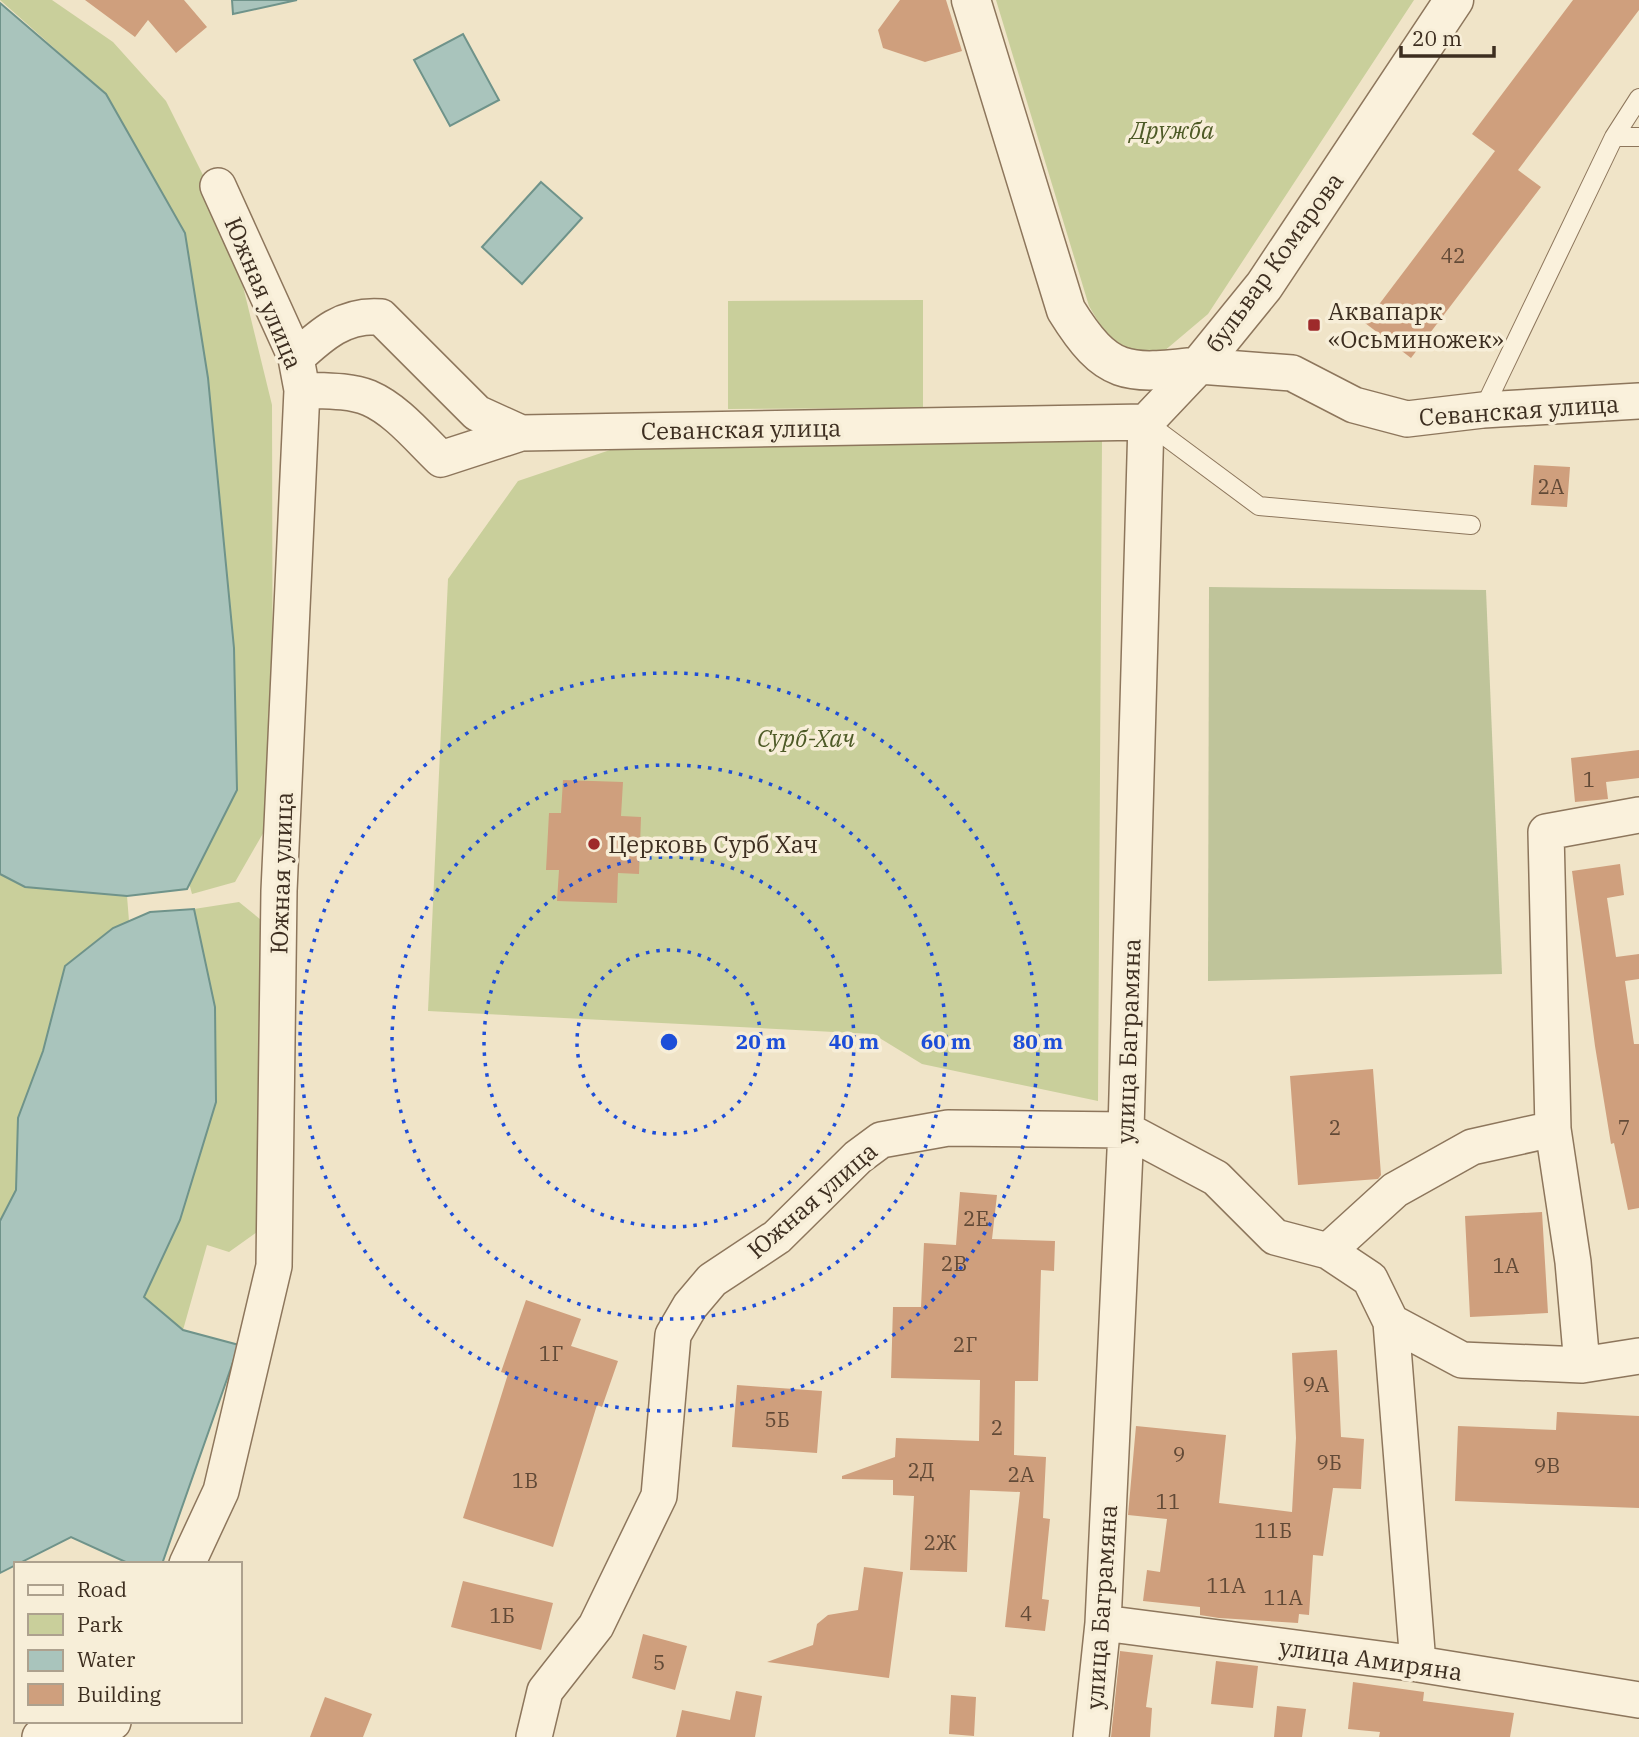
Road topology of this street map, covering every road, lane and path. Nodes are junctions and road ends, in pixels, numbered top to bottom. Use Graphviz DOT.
graph roads {
  1 [pos="971,0"];
  2 [pos="1454,0"];
  3 [pos="1639,98"];
  4 [pos="1614,137"];
  5 [pos="1639,138"];
  6 [pos="218,186"];
  7 [pos="1199,366"];
  8 [pos="299,374"];
  9 [pos="1639,401"];
  10 [pos="1483,410"];
  11 [pos="1146,422"];
  12 [pos="521,433"];
  13 [pos="1471,525"];
  14 [pos="1639,815"];
  15 [pos="1553,1129"];
  16 [pos="1126,1130"];
  17 [pos="1328,1251"];
  18 [pos="1391,1322"];
  19 [pos="1639,1356"];
  20 [pos="1582,1365"];
  21 [pos="188,1562"];
  22 [pos="1103,1623"];
  23 [pos="1418,1664"];
  24 [pos="1639,1700"];
  25 [pos="115,1727"];
  26 [pos="40,1737"];
  27 [pos="534,1737"];
  28 [pos="1091,1737"];
  1 -- 7 [label="street, бульвар Комарова"];
  2 -- 7 [label="street, бульвар Комарова"];
  3 -- 4 [label="lane"];
  4 -- 5 [label="lane"];
  4 -- 10 [label="lane"];
  6 -- 8 [label="street, Южная улица"];
  7 -- 10 [label="street, Севанская улица"];
  7 -- 11 [label="street"];
  8 -- 12 [label="street"];
  8 -- 12 [label="street, Севанская улица"];
  8 -- 21 [label="street, Южная улица"];
  9 -- 10 [label="street, Севанская улица"];
  11 -- 12 [label="street, Севанская улица"];
  11 -- 13 [label="lane"];
  11 -- 16 [label="street, улица Баграмяна"];
  14 -- 15 [label="street"];
  15 -- 17 [label="street"];
  15 -- 20 [label="street"];
  16 -- 17 [label="street"];
  16 -- 22 [label="street, улица Баграмяна"];
  16 -- 27 [label="street, Южная улица"];
  17 -- 18 [label="street"];
  18 -- 20 [label="street"];
  18 -- 23 [label="street"];
  19 -- 20 [label="street"];
  22 -- 23 [label="street, улица Амиряна"];
  22 -- 28 [label="street, улица Баграмяна"];
  23 -- 24 [label="street, улица Амиряна"];
  25 -- 26 [label="street"];
}
